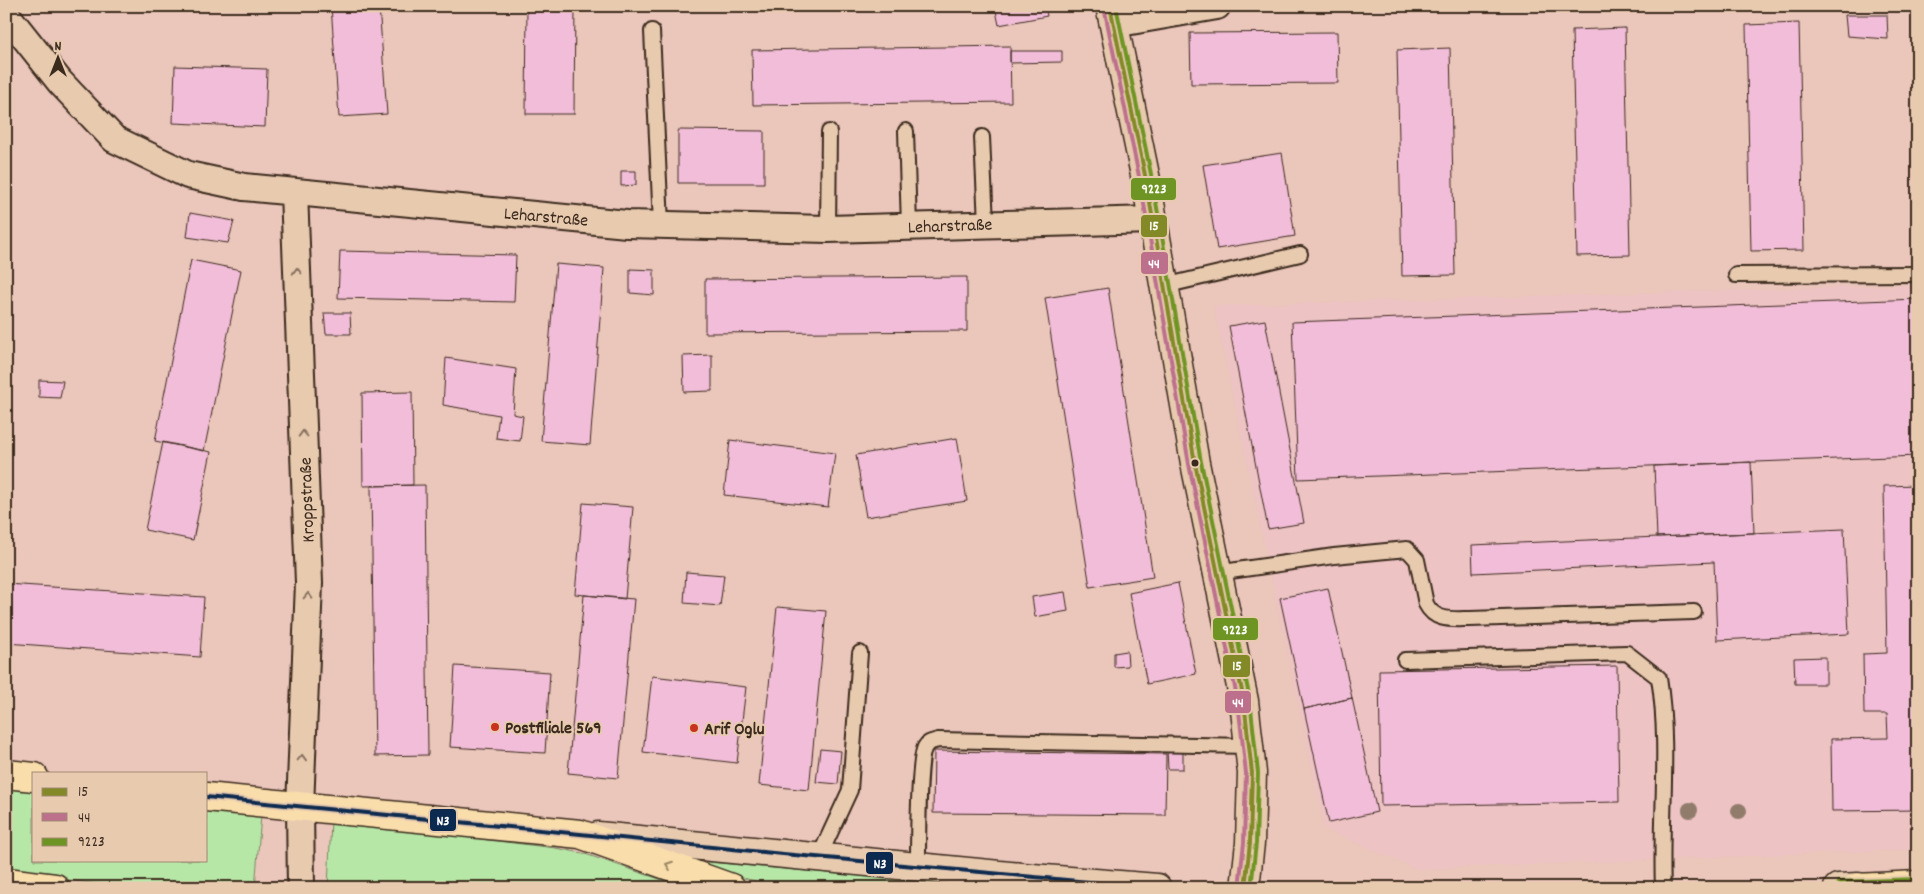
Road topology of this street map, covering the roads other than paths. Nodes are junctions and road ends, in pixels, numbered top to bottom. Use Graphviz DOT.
graph roads {
  1 [pos="1216,6"];
  2 [pos="6,14"];
  3 [pos="1112,15"];
  4 [pos="652,31"];
  5 [pos="906,131"];
  6 [pos="830,132"];
  7 [pos="982,137"];
  8 [pos="294,192"];
  9 [pos="1153,220"];
  10 [pos="660,224"];
  11 [pos="986,224"];
  12 [pos="909,226"];
  13 [pos="828,228"];
  14 [pos="1300,254"];
  15 [pos="1918,274"];
  16 [pos="1736,275"];
  17 [pos="1164,286"];
  18 [pos="1216,573"];
  19 [pos="1694,612"];
  20 [pos="860,652"];
  21 [pos="1405,660"];
  22 [pos="1250,746"];
  23 [pos="6,774"];
  24 [pos="32,777"];
  25 [pos="208,796"];
  26 [pos="300,807"];
  27 [pos="580,834"];
  28 [pos="818,857"];
  29 [pos="918,867"];
  30 [pos="6,882"];
  31 [pos="1918,885"];
  32 [pos="1851,887"];
  33 [pos="55,888"];
  34 [pos="301,888"];
  35 [pos="731,888"];
  36 [pos="1157,888"];
  37 [pos="1246,888"];
  38 [pos="1663,888"];
  1 -- 3 [label="street"];
  2 -- 8 [label="street, Leharstraße"];
  3 -- 9 [label="main road"];
  4 -- 10 [label="lane"];
  5 -- 12 [label="lane"];
  6 -- 13 [label="lane"];
  7 -- 11 [label="lane"];
  8 -- 10 [label="street, Leharstraße"];
  26 -- 8 [label="street, Kroppstraße, one-way"];
  9 -- 11 [label="street, Leharstraße"];
  9 -- 17 [label="main road"];
  10 -- 13 [label="street, Leharstraße"];
  11 -- 12 [label="street, Leharstraße"];
  12 -- 13 [label="street, Leharstraße"];
  14 -- 17 [label="lane"];
  15 -- 16 [label="lane"];
  17 -- 18 [label="main road"];
  18 -- 19 [label="lane"];
  18 -- 22 [label="main road"];
  20 -- 28 [label="lane"];
  21 -- 38 [label="lane"];
  22 -- 29 [label="lane"];
  22 -- 37 [label="main road"];
  23 -- 24 [label="main road"];
  25 -- 26 [label="main road"];
  26 -- 27 [label="main road"];
  26 -- 34 [label="street, Kroppstraße"];
  27 -- 28 [label="main road"];
  35 -- 27 [label="main road, one-way"];
  28 -- 29 [label="main road"];
  29 -- 36 [label="main road"];
  30 -- 33 [label="main road"];
  31 -- 32 [label="main road"];
}
